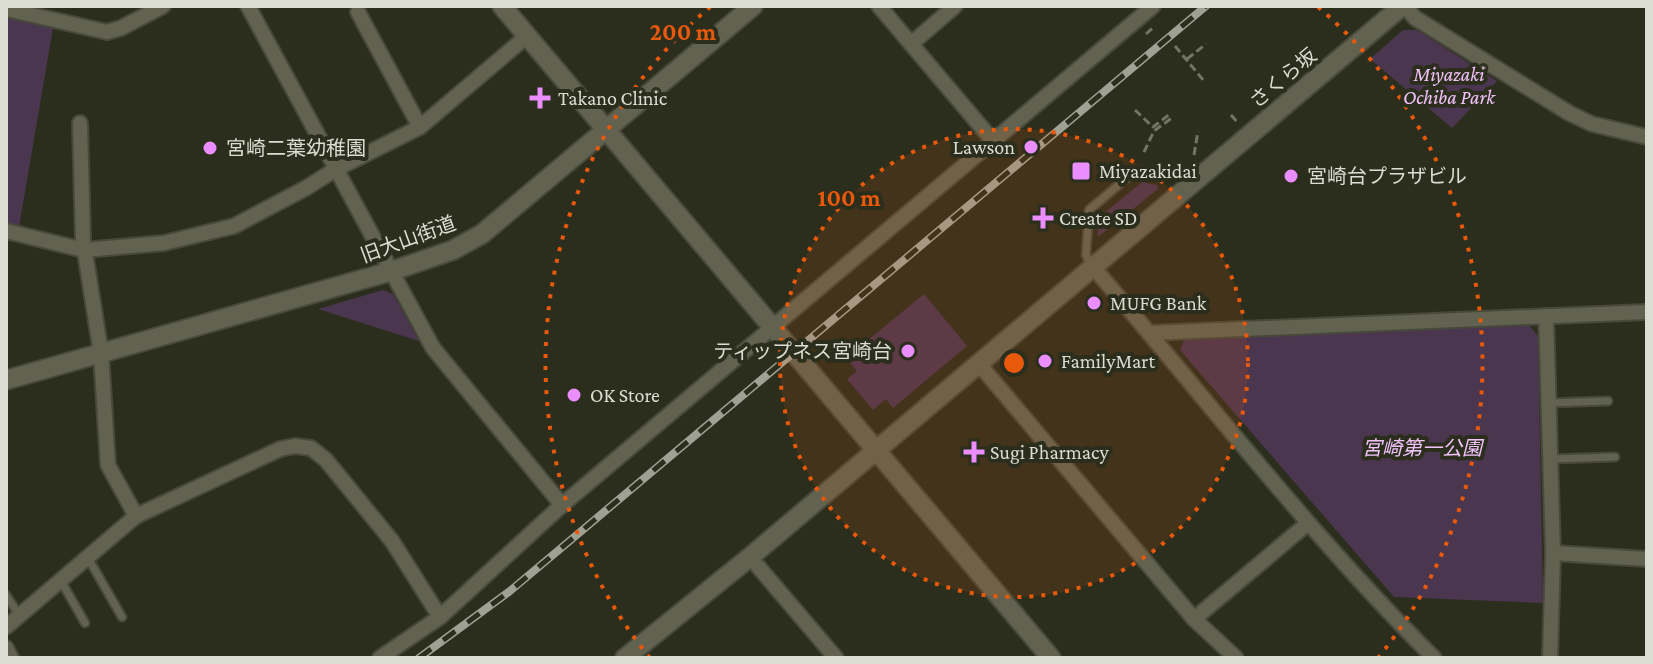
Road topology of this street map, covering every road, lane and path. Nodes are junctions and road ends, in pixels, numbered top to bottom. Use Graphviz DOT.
graph roads {
  1 [pos="163,6"];
  2 [pos="248,6"];
  3 [pos="502,6"];
  4 [pos="753,6"];
  5 [pos="879,6"];
  6 [pos="955,6"];
  7 [pos="1153,6"];
  8 [pos="1404,6"];
  9 [pos="6,9"];
  10 [pos="358,12"];
  11 [pos="1156,24"];
  12 [pos="1146,34"];
  13 [pos="527,36"];
  14 [pos="911,44"];
  15 [pos="1206,44"];
  16 [pos="1175,46"];
  17 [pos="1186,60"];
  18 [pos="1191,66"];
  19 [pos="1185,71"];
  20 [pos="1204,81"];
  21 [pos="1135,110"];
  22 [pos="1231,115"];
  23 [pos="80,123"];
  24 [pos="1240,125"];
  25 [pos="420,127"];
  26 [pos="605,129"];
  27 [pos="1198,131"];
  28 [pos="1647,137"];
  29 [pos="994,142"];
  30 [pos="1144,152"];
  31 [pos="1194,155"];
  32 [pos="336,169"];
  33 [pos="1098,171"];
  34 [pos="1104,178"];
  35 [pos="1192,184"];
  36 [pos="6,231"];
  37 [pos="84,250"];
  38 [pos="1093,267"];
  39 [pos="392,271"];
  40 [pos="1647,312"];
  41 [pos="1546,316"];
  42 [pos="771,327"];
  43 [pos="1149,333"];
  44 [pos="101,353"];
  45 [pos="979,364"];
  46 [pos="6,380"];
  47 [pos="1608,401"];
  48 [pos="1549,403"];
  49 [pos="875,451"];
  50 [pos="1615,457"];
  51 [pos="1550,459"];
  52 [pos="562,505"];
  53 [pos="136,516"];
  54 [pos="1307,524"];
  55 [pos="1553,553"];
  56 [pos="750,557"];
  57 [pos="88,558"];
  58 [pos="1647,559"];
  59 [pos="61,581"];
  60 [pos="6,595"];
  61 [pos="19,615"];
  62 [pos="122,617"];
  63 [pos="440,617"];
  64 [pos="1194,619"];
  65 [pos="85,623"];
  66 [pos="6,627"];
  67 [pos="6,648"];
  68 [pos="11,658"];
  69 [pos="380,658"];
  70 [pos="625,658"];
  71 [pos="836,658"];
  72 [pos="1051,658"];
  73 [pos="1236,658"];
  74 [pos="1434,658"];
  75 [pos="1550,658"];
  1 -- 9 [label="street"];
  2 -- 32 [label="street"];
  3 -- 13 [label="street"];
  4 -- 26 [label="street, 旧大山街道"];
  5 -- 14 [label="street"];
  6 -- 14 [label="street"];
  7 -- 29 [label="street"];
  8 -- 28 [label="street"];
  8 -- 35 [label="street, さくら坂"];
  10 -- 25 [label="street"];
  11 -- 12 [label="path"];
  13 -- 25 [label="street"];
  13 -- 26 [label="street"];
  14 -- 29 [label="street"];
  15 -- 17 [label="path"];
  16 -- 17 [label="path"];
  17 -- 18 [label="path"];
  18 -- 19 [label="path"];
  18 -- 20 [label="path"];
  21 -- 30 [label="path"];
  22 -- 24 [label="path"];
  23 -- 37 [label="street"];
  25 -- 32 [label="street"];
  26 -- 39 [label="street, 旧大山街道"];
  26 -- 42 [label="street"];
  27 -- 31 [label="path"];
  29 -- 42 [label="street"];
  32 -- 37 [label="street"];
  32 -- 39 [label="street"];
  33 -- 34 [label="path"];
  35 -- 38 [label="street, さくら坂"];
  35 -- 38 [label="lane"];
  36 -- 37 [label="street"];
  37 -- 44 [label="street"];
  38 -- 43 [label="street"];
  38 -- 45 [label="street, さくら坂"];
  39 -- 44 [label="street, 旧大山街道"];
  39 -- 52 [label="street"];
  40 -- 41 [label="street"];
  41 -- 43 [label="street"];
  41 -- 48 [label="street"];
  42 -- 49 [label="street"];
  42 -- 52 [label="street"];
  43 -- 54 [label="street"];
  44 -- 46 [label="street, 旧大山街道"];
  44 -- 53 [label="street"];
  45 -- 49 [label="street, さくら坂"];
  45 -- 64 [label="street"];
  47 -- 48 [label="lane"];
  48 -- 51 [label="street"];
  49 -- 56 [label="street, さくら坂"];
  49 -- 72 [label="street"];
  50 -- 51 [label="lane"];
  51 -- 55 [label="street"];
  52 -- 63 [label="street"];
  53 -- 57 [label="street"];
  53 -- 63 [label="street"];
  54 -- 64 [label="street"];
  54 -- 74 [label="street"];
  55 -- 58 [label="street"];
  55 -- 75 [label="street"];
  56 -- 70 [label="street, さくら坂"];
  56 -- 71 [label="street"];
  57 -- 59 [label="street"];
  57 -- 62 [label="lane"];
  59 -- 61 [label="street"];
  59 -- 65 [label="lane"];
  60 -- 61 [label="lane"];
  61 -- 66 [label="street"];
  63 -- 69 [label="street"];
  64 -- 73 [label="street"];
  67 -- 68 [label="street"];
}
